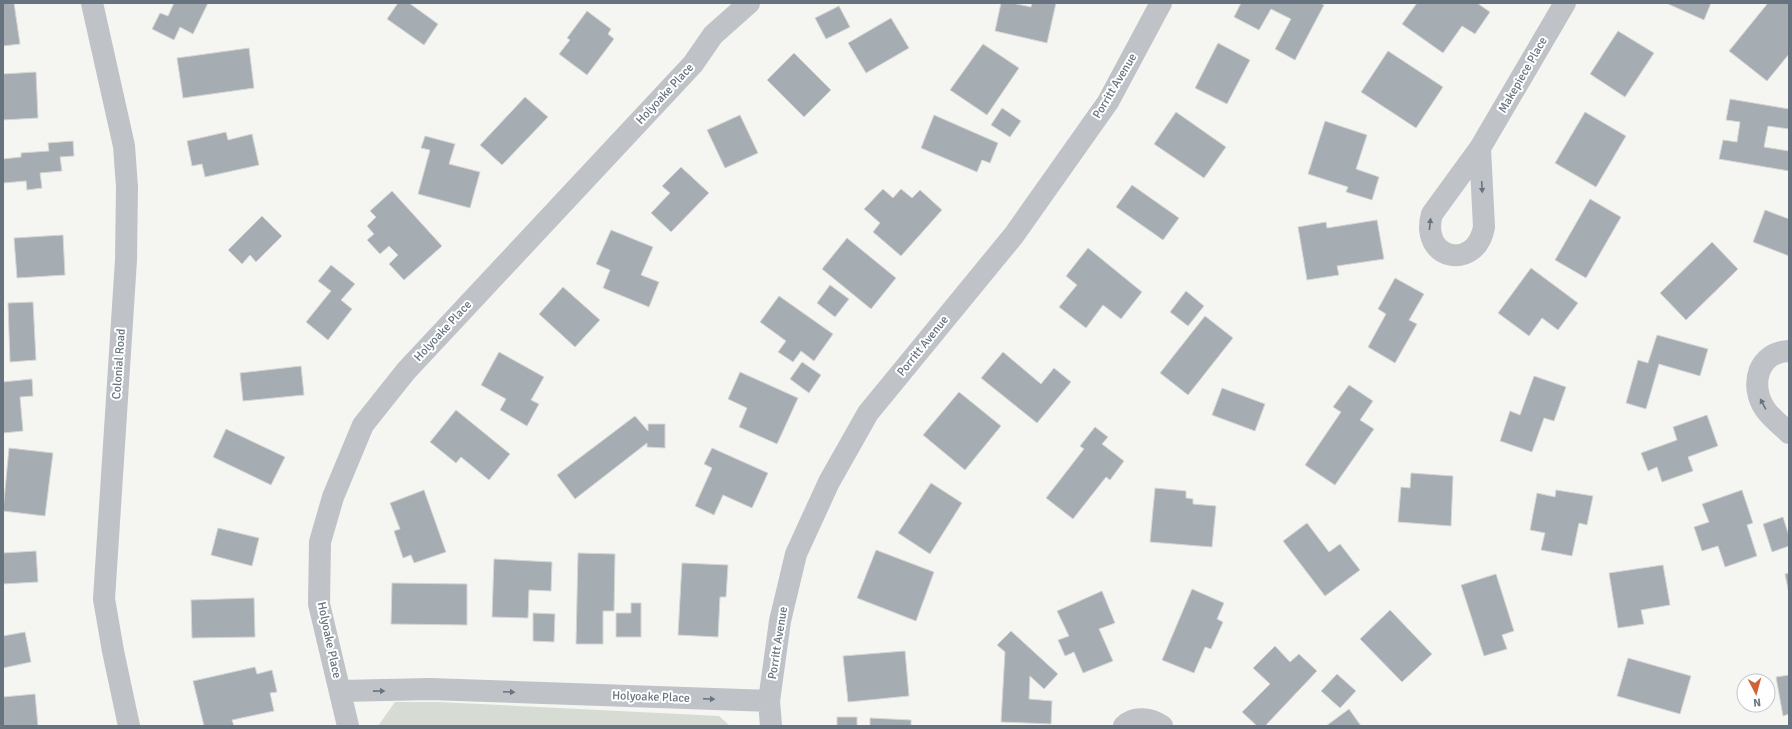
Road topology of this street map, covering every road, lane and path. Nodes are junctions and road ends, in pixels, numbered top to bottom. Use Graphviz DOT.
graph roads {
  1 [pos="92,3"];
  2 [pos="723,3"];
  3 [pos="749,3"];
  4 [pos="1161,3"];
  5 [pos="1565,3"];
  6 [pos="714,35"];
  7 [pos="1480,148"];
  8 [pos="1789,351"];
  9 [pos="1789,433"];
  10 [pos="340,692"];
  11 [pos="769,701"];
  12 [pos="129,726"];
  13 [pos="348,726"];
  14 [pos="771,726"];
  15 [pos="1124,726"];
  16 [pos="1162,726"];
  1 -- 12 [label="street, Colonial Road"];
  2 -- 6 [label="street, Holyoake Place"];
  3 -- 6 [label="street, Holyoake Place"];
  4 -- 11 [label="street, Porritt Avenue"];
  5 -- 7 [label="street, Makepiece Place"];
  6 -- 10 [label="street, Holyoake Place"];
  9 -- 8 [label="street, one-way"];
  10 -- 11 [label="street, Holyoake Place, one-way"];
  10 -- 13 [label="street, Holyoake Place"];
  11 -- 14 [label="street, Porritt Avenue"];
  15 -- 16 [label="street"];
}
